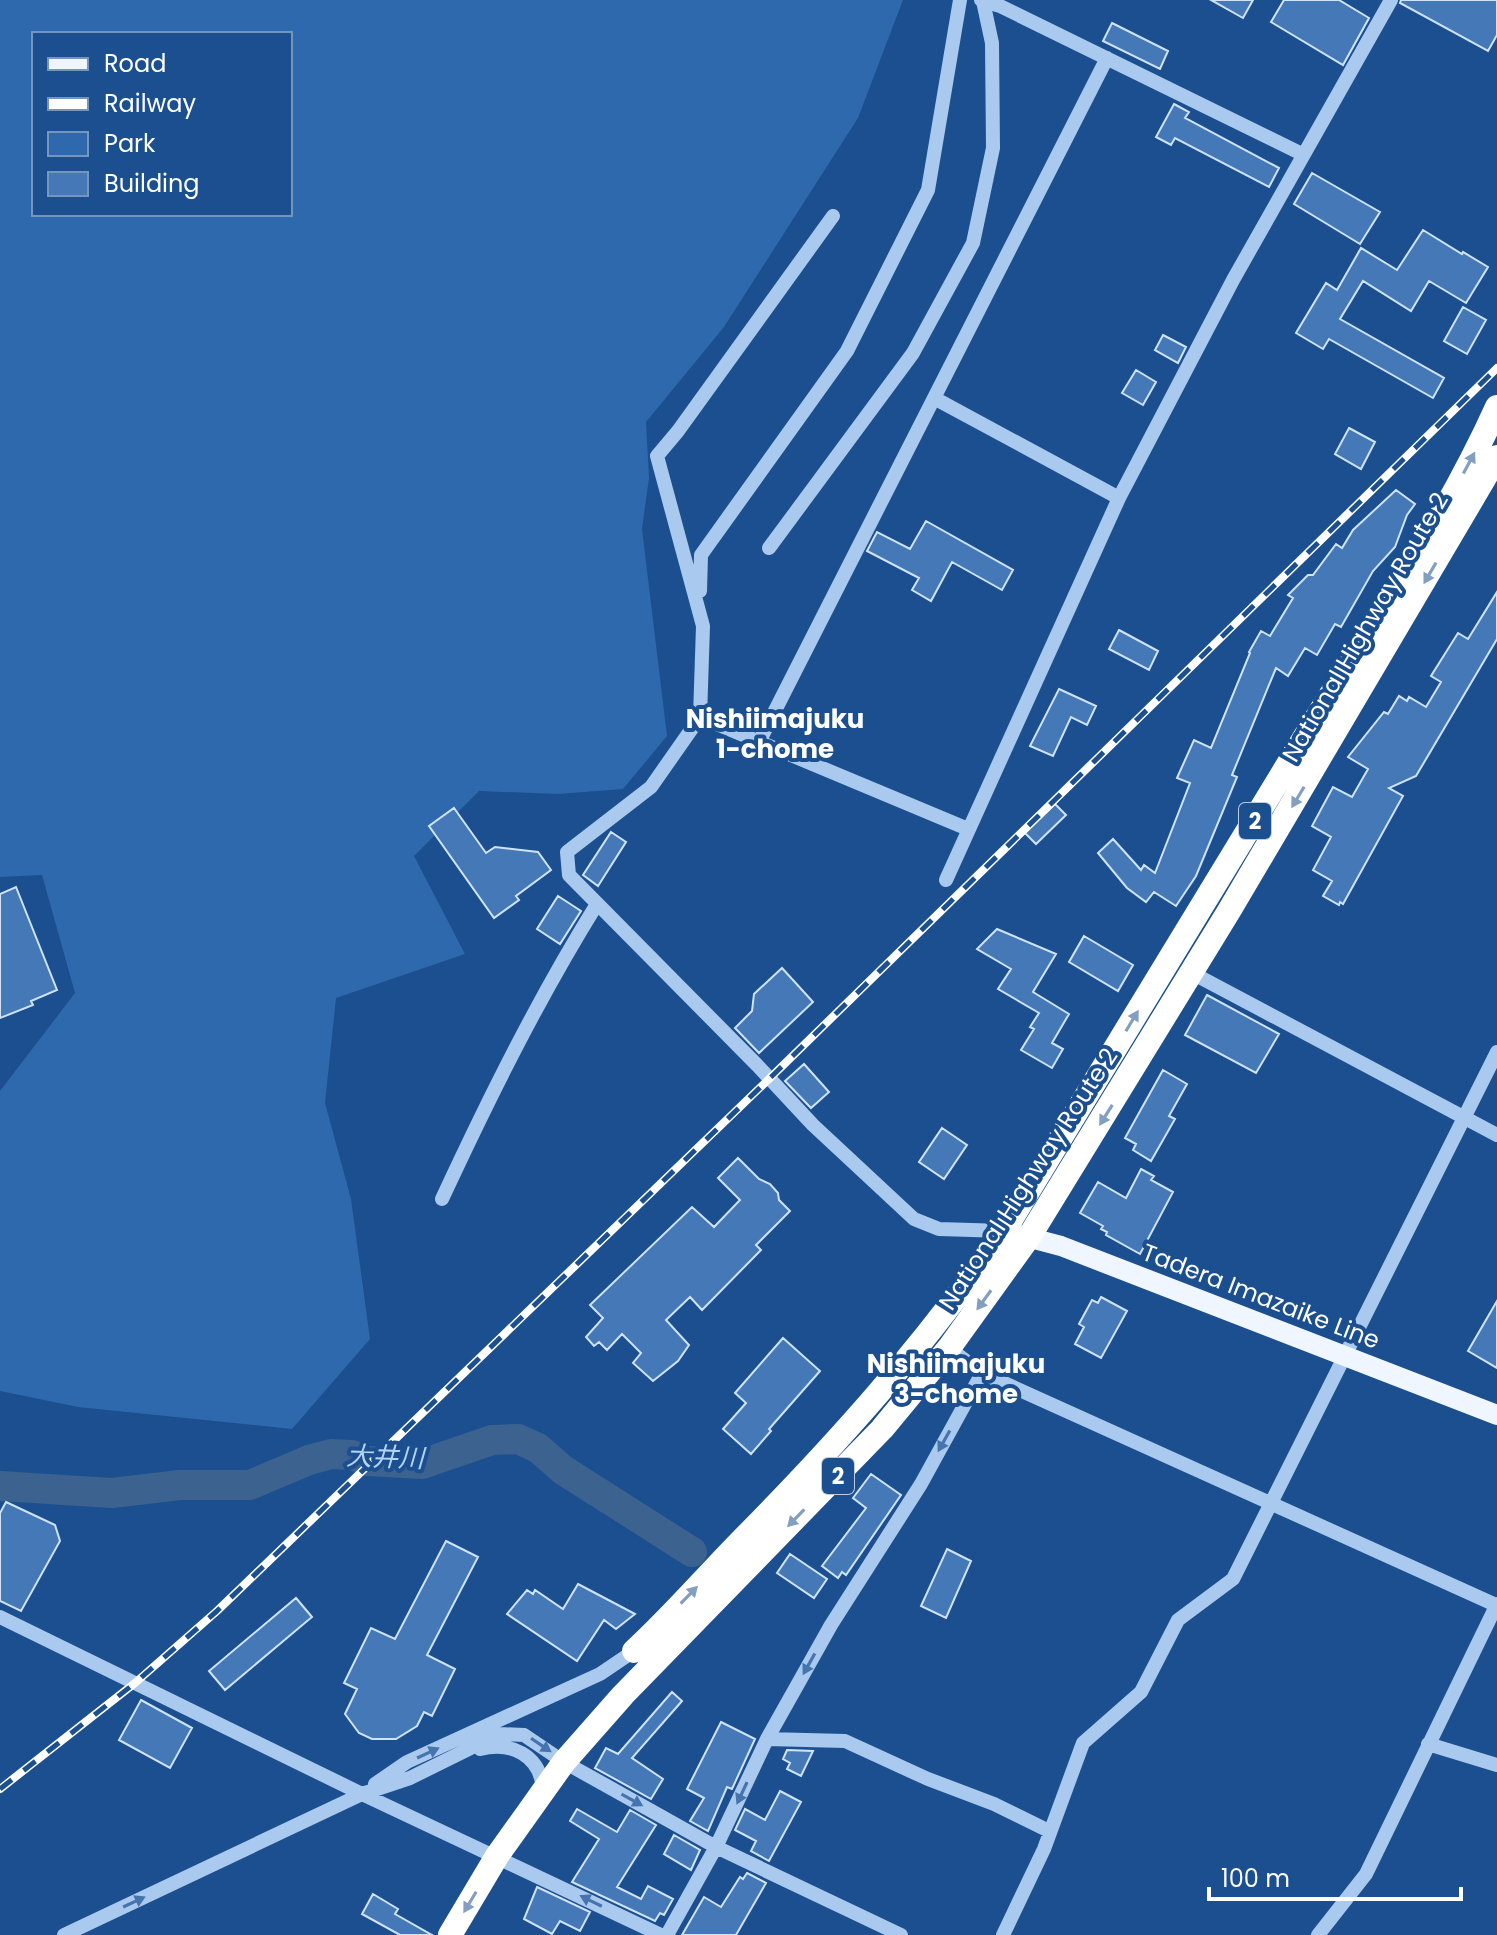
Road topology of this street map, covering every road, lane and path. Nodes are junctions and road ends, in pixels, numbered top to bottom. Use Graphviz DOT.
graph roads {
  1 [pos="960,0"];
  2 [pos="982,0"];
  3 [pos="1391,0"];
  4 [pos="1107,58"];
  5 [pos="1302,154"];
  6 [pos="833,216"];
  7 [pos="934,398"];
  8 [pos="1497,407"];
  9 [pos="1497,457"];
  10 [pos="1119,498"];
  11 [pos="769,548"];
  12 [pos="699,605"];
  13 [pos="700,717"];
  14 [pos="759,742"];
  15 [pos="968,829"];
  16 [pos="946,880"];
  17 [pos="597,904"];
  18 [pos="1192,973"];
  19 [pos="1497,1052"];
  20 [pos="1463,1117"];
  21 [pos="1497,1135"];
  22 [pos="442,1199"];
  23 [pos="1004,1231"];
  24 [pos="1029,1237"];
  25 [pos="949,1348"];
  26 [pos="1344,1356"];
  27 [pos="982,1373"];
  28 [pos="1497,1415"];
  29 [pos="1269,1502"];
  30 [pos="1497,1604"];
  31 [pos="0,1617"];
  32 [pos="634,1651"];
  33 [pos="767,1739"];
  34 [pos="1428,1744"];
  35 [pos="464,1752"];
  36 [pos="564,1762"];
  37 [pos="1497,1765"];
  38 [pos="543,1789"];
  39 [pos="362,1794"];
  40 [pos="1049,1831"];
  41 [pos="716,1847"];
  42 [pos="497,1856"];
  43 [pos="64,1935"];
  44 [pos="450,1935"];
  45 [pos="661,1935"];
  46 [pos="667,1935"];
  47 [pos="901,1935"];
  48 [pos="1003,1935"];
  49 [pos="1318,1935"];
  1 -- 12 [label="street"];
  2 -- 4 [label="street"];
  2 -- 11 [label="street"];
  3 -- 5 [label="street"];
  4 -- 5 [label="street"];
  4 -- 7 [label="street"];
  5 -- 10 [label="street"];
  6 -- 12 [label="street"];
  7 -- 10 [label="street"];
  7 -- 14 [label="street"];
  23 -- 8 [label="highway, National Highway Route 2 / 2, one-way"];
  9 -- 18 [label="highway, National Highway Route 2 / 2, one-way"];
  10 -- 15 [label="street"];
  12 -- 13 [label="street"];
  13 -- 14 [label="street"];
  13 -- 17 [label="street"];
  14 -- 15 [label="street"];
  15 -- 16 [label="street"];
  17 -- 22 [label="street"];
  17 -- 23 [label="street"];
  18 -- 20 [label="street"];
  18 -- 24 [label="highway, National Highway Route 2 / 2, one-way"];
  19 -- 20 [label="street"];
  20 -- 21 [label="street"];
  20 -- 26 [label="street"];
  23 -- 24 [label="main road, Tadera Imazaike Line"];
  32 -- 23 [label="highway, National Highway Route 2 / 2, one-way"];
  24 -- 25 [label="highway, National Highway Route 2 / 2, one-way"];
  24 -- 26 [label="main road, Tadera Imazaike Line"];
  25 -- 27 [label="street"];
  25 -- 36 [label="highway, National Highway Route 2 / 2, one-way"];
  26 -- 28 [label="main road, Tadera Imazaike Line"];
  26 -- 29 [label="street"];
  27 -- 29 [label="street"];
  27 -- 33 [label="street, one-way"];
  29 -- 30 [label="street"];
  29 -- 40 [label="street"];
  30 -- 34 [label="street"];
  31 -- 39 [label="street"];
  39 -- 32 [label="street, one-way"];
  33 -- 40 [label="street"];
  33 -- 41 [label="street, one-way"];
  34 -- 37 [label="street"];
  34 -- 49 [label="street"];
  35 -- 36 [label="street, one-way"];
  35 -- 38 [label="street"];
  35 -- 39 [label="street"];
  36 -- 38 [label="highway, National Highway Route 2 / 2"];
  36 -- 41 [label="street, one-way"];
  38 -- 42 [label="highway, National Highway Route 2 / 2"];
  39 -- 42 [label="street"];
  43 -- 39 [label="street, one-way"];
  40 -- 48 [label="street"];
  41 -- 46 [label="street"];
  41 -- 47 [label="street"];
  42 -- 44 [label="highway, National Highway Route 2 / 2, one-way"];
  45 -- 42 [label="street, one-way"];
}
